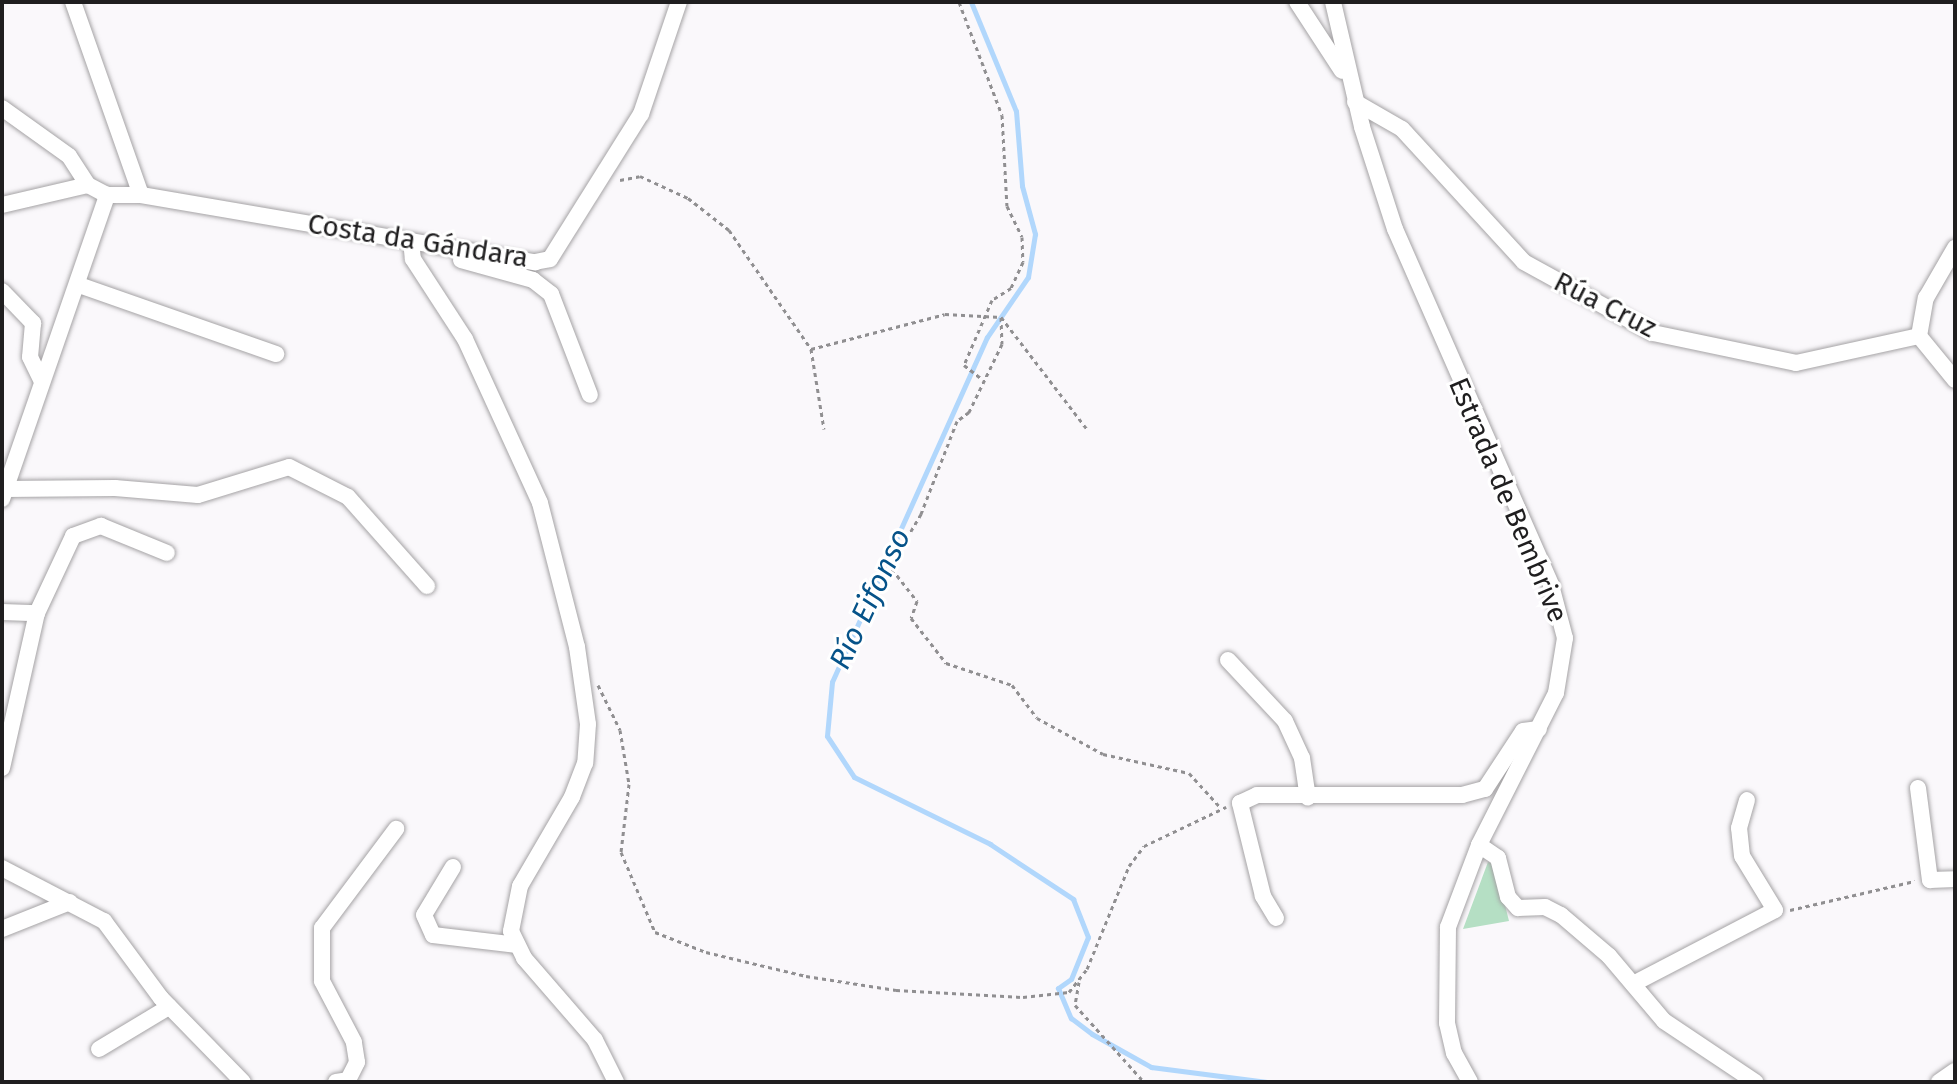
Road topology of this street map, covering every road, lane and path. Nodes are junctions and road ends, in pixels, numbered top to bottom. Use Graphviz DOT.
graph roads {
  1 [pos="73,2"];
  2 [pos="679,2"];
  3 [pos="959,2"];
  4 [pos="1297,2"];
  5 [pos="1333,2"];
  6 [pos="1350,84"];
  7 [pos="1355,102"];
  8 [pos="2,108"];
  9 [pos="88,185"];
  10 [pos="612,190"];
  11 [pos="107,195"];
  12 [pos="141,195"];
  13 [pos="2,205"];
  14 [pos="411,241"];
  15 [pos="441,246"];
  16 [pos="1955,248"];
  17 [pos="79,285"];
  18 [pos="2,291"];
  19 [pos="988,314"];
  20 [pos="1001,317"];
  21 [pos="1919,336"];
  22 [pos="811,349"];
  23 [pos="276,354"];
  24 [pos="41,380"];
  25 [pos="983,380"];
  26 [pos="1955,380"];
  27 [pos="590,395"];
  28 [pos="824,429"];
  29 [pos="1087,429"];
  30 [pos="3,494"];
  31 [pos="167,553"];
  32 [pos="427,586"];
  33 [pos="2,612"];
  34 [pos="37,613"];
  35 [pos="1228,660"];
  36 [pos="581,675"];
  37 [pos="1539,729"];
  38 [pos="2,768"];
  39 [pos="1918,788"];
  40 [pos="1308,798"];
  41 [pos="1747,800"];
  42 [pos="1240,803"];
  43 [pos="1221,808"];
  44 [pos="396,829"];
  45 [pos="1479,845"];
  46 [pos="453,867"];
  47 [pos="2,868"];
  48 [pos="1955,879"];
  49 [pos="1930,880"];
  50 [pos="70,902"];
  51 [pos="1775,910"];
  52 [pos="1276,918"];
  53 [pos="2,929"];
  54 [pos="517,945"];
  55 [pos="1079,979"];
  56 [pos="1633,984"];
  57 [pos="169,1007"];
  58 [pos="99,1049"];
  59 [pos="1955,1071"];
  60 [pos="243,1082"];
  61 [pos="336,1082"];
  62 [pos="616,1082"];
  63 [pos="1144,1082"];
  64 [pos="1470,1082"];
  65 [pos="1755,1082"];
  66 [pos="1939,1082"];
  1 -- 12 [label="street"];
  2 -- 15 [label="street, Costa da Gándara"];
  3 -- 19 [label="path"];
  4 -- 6 [label="street"];
  5 -- 6 [label="street, Estrada de Bembrive"];
  6 -- 7 [label="street, Estrada de Bembrive"];
  7 -- 21 [label="street, Rúa Cruz"];
  7 -- 37 [label="street, Estrada de Bembrive"];
  8 -- 9 [label="street"];
  9 -- 11 [label="street"];
  9 -- 13 [label="street"];
  10 -- 22 [label="path"];
  11 -- 12 [label="street, Costa da Gándara"];
  11 -- 17 [label="street"];
  12 -- 14 [label="street, Costa da Gándara"];
  14 -- 15 [label="street, Costa da Gándara"];
  14 -- 36 [label="street"];
  15 -- 27 [label="street"];
  16 -- 21 [label="street"];
  17 -- 23 [label="street"];
  17 -- 24 [label="street"];
  18 -- 24 [label="street"];
  19 -- 20 [label="path"];
  19 -- 22 [label="path"];
  19 -- 25 [label="path"];
  20 -- 25 [label="path"];
  20 -- 29 [label="path"];
  21 -- 26 [label="street"];
  22 -- 28 [label="path"];
  24 -- 30 [label="street"];
  25 -- 43 [label="path"];
  30 -- 32 [label="street"];
  31 -- 34 [label="street"];
  33 -- 34 [label="street"];
  34 -- 38 [label="street"];
  35 -- 40 [label="street"];
  36 -- 54 [label="street"];
  36 -- 55 [label="path"];
  37 -- 40 [label="street"];
  37 -- 45 [label="street, Estrada de Bembrive"];
  39 -- 49 [label="street"];
  40 -- 42 [label="street"];
  41 -- 51 [label="street"];
  42 -- 43 [label="path"];
  42 -- 52 [label="street"];
  43 -- 55 [label="path"];
  44 -- 61 [label="street"];
  45 -- 56 [label="street"];
  45 -- 64 [label="street, Estrada de Bembrive"];
  46 -- 54 [label="street"];
  47 -- 50 [label="street"];
  48 -- 49 [label="street"];
  49 -- 51 [label="path"];
  50 -- 53 [label="street"];
  50 -- 57 [label="street"];
  51 -- 56 [label="street"];
  54 -- 62 [label="street"];
  55 -- 63 [label="path"];
  56 -- 65 [label="street"];
  57 -- 58 [label="street"];
  57 -- 60 [label="street"];
  59 -- 66 [label="street"];
}
